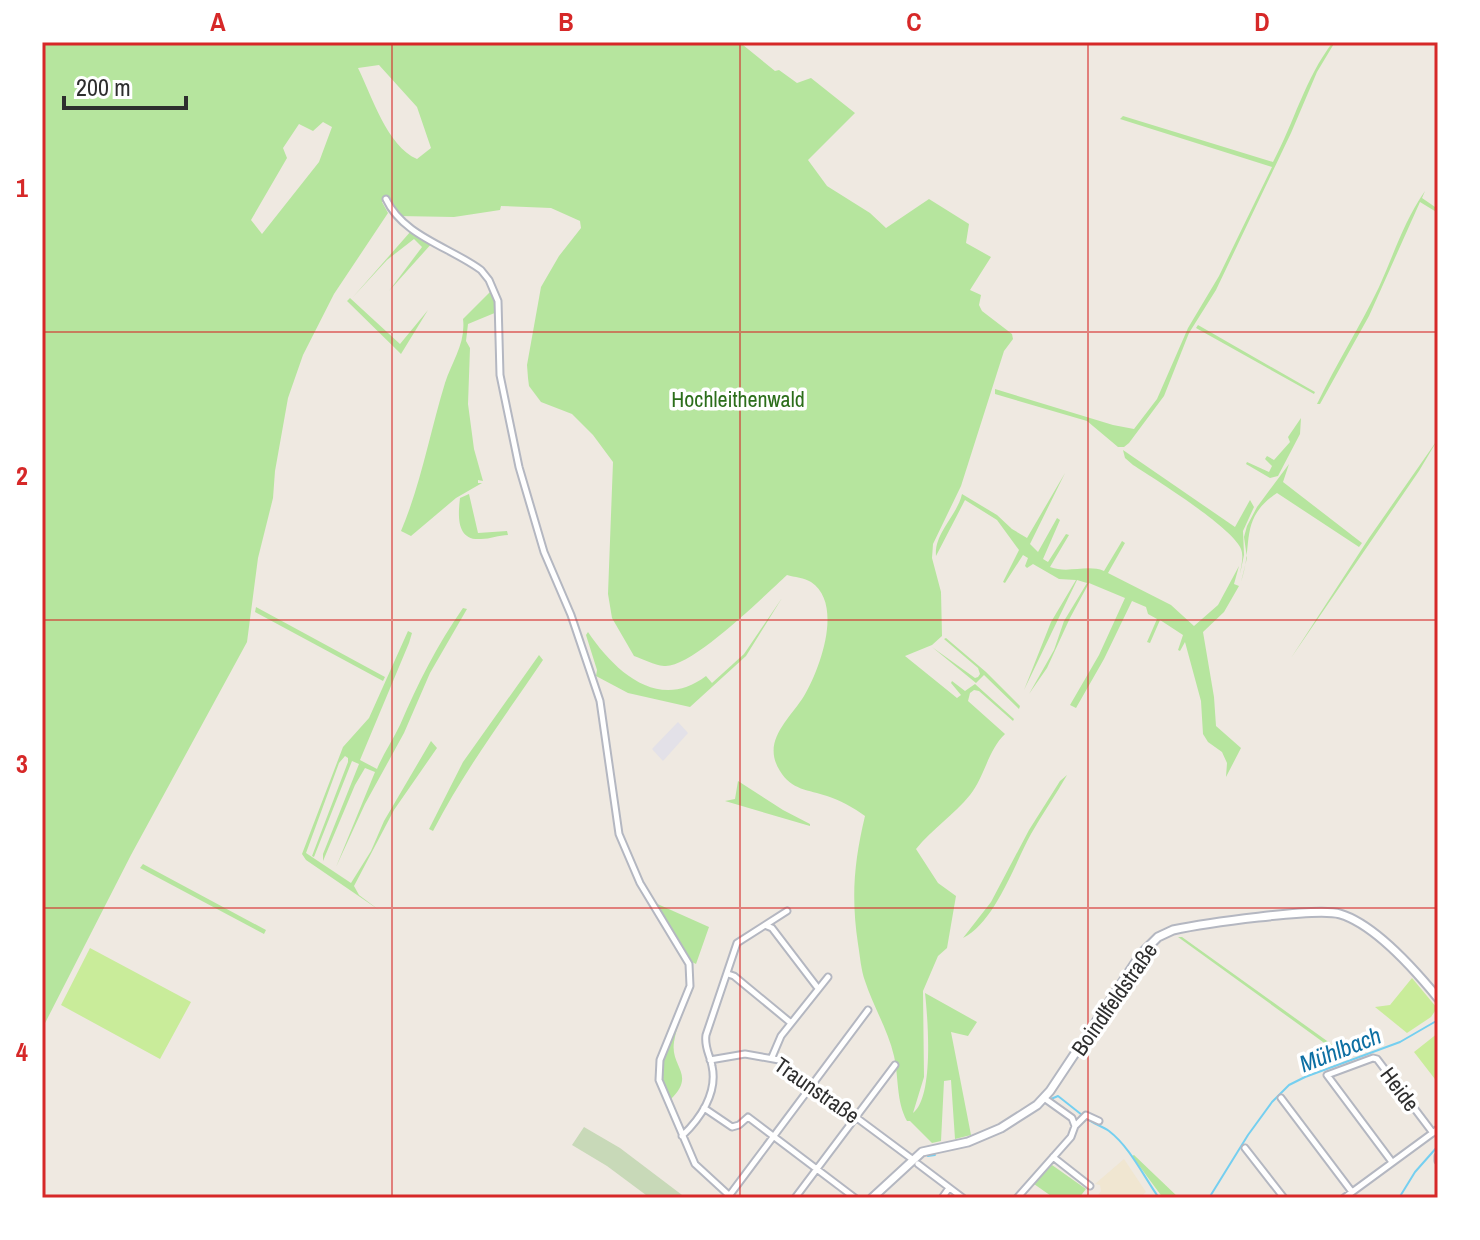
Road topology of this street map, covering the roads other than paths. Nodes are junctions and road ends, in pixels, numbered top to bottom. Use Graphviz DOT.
graph roads {
  1 [pos="386,199"];
  2 [pos="787,911"];
  3 [pos="767,926"];
  4 [pos="728,974"];
  5 [pos="828,977"];
  6 [pos="818,988"];
  7 [pos="1438,998"];
  8 [pos="868,1010"];
  9 [pos="791,1023"];
  10 [pos="772,1057"];
  11 [pos="710,1060"];
  12 [pos="895,1065"];
  13 [pos="812,1084"];
  14 [pos="1044,1098"];
  15 [pos="1281,1098"];
  16 [pos="704,1108"];
  17 [pos="856,1116"];
  18 [pos="1099,1121"];
  19 [pos="1075,1126"];
  20 [pos="1435,1131"];
  21 [pos="682,1136"];
  22 [pos="773,1136"];
  23 [pos="1245,1148"];
  24 [pos="1053,1157"];
  25 [pos="915,1162"];
  26 [pos="1392,1162"];
  27 [pos="817,1169"];
  28 [pos="1090,1186"];
  29 [pos="949,1188"];
  30 [pos="1352,1192"];
  31 [pos="730,1197"];
  32 [pos="1017,1197"];
  33 [pos="795,1198"];
  34 [pos="855,1198"];
  35 [pos="872,1198"];
  36 [pos="942,1198"];
  37 [pos="963,1198"];
  38 [pos="1284,1198"];
  39 [pos="1344,1198"];
  1 -- 21 [label="street"];
  2 -- 3 [label="street"];
  3 -- 4 [label="street"];
  3 -- 6 [label="street"];
  4 -- 9 [label="street"];
  4 -- 11 [label="street"];
  5 -- 6 [label="street"];
  6 -- 9 [label="street"];
  7 -- 14 [label="street, Boindlfeldstraße"];
  8 -- 13 [label="street"];
  9 -- 10 [label="street"];
  10 -- 11 [label="street, Traunstraße"];
  10 -- 13 [label="street, Traunstraße"];
  11 -- 16 [label="street"];
  12 -- 17 [label="street"];
  13 -- 17 [label="street, Traunstraße"];
  13 -- 22 [label="street"];
  14 -- 19 [label="street"];
  14 -- 25 [label="street, Boindlfeldstraße"];
  15 -- 30 [label="street"];
  16 -- 21 [label="street"];
  16 -- 22 [label="street"];
  17 -- 25 [label="street, Traunstraße"];
  17 -- 27 [label="street"];
  18 -- 19 [label="street"];
  19 -- 24 [label="street"];
  20 -- 26 [label="street"];
  20 -- 26 [label="street, Heide"];
  21 -- 31 [label="street"];
  22 -- 27 [label="street"];
  22 -- 31 [label="street"];
  23 -- 38 [label="street"];
  24 -- 28 [label="street"];
  24 -- 32 [label="street"];
  25 -- 29 [label="street, Traunstraße"];
  25 -- 35 [label="street, Boindlfeldstraße"];
  26 -- 30 [label="street"];
  27 -- 33 [label="street"];
  27 -- 34 [label="street"];
  29 -- 36 [label="street"];
  29 -- 37 [label="street, Traunstraße"];
  30 -- 39 [label="street"];
}
